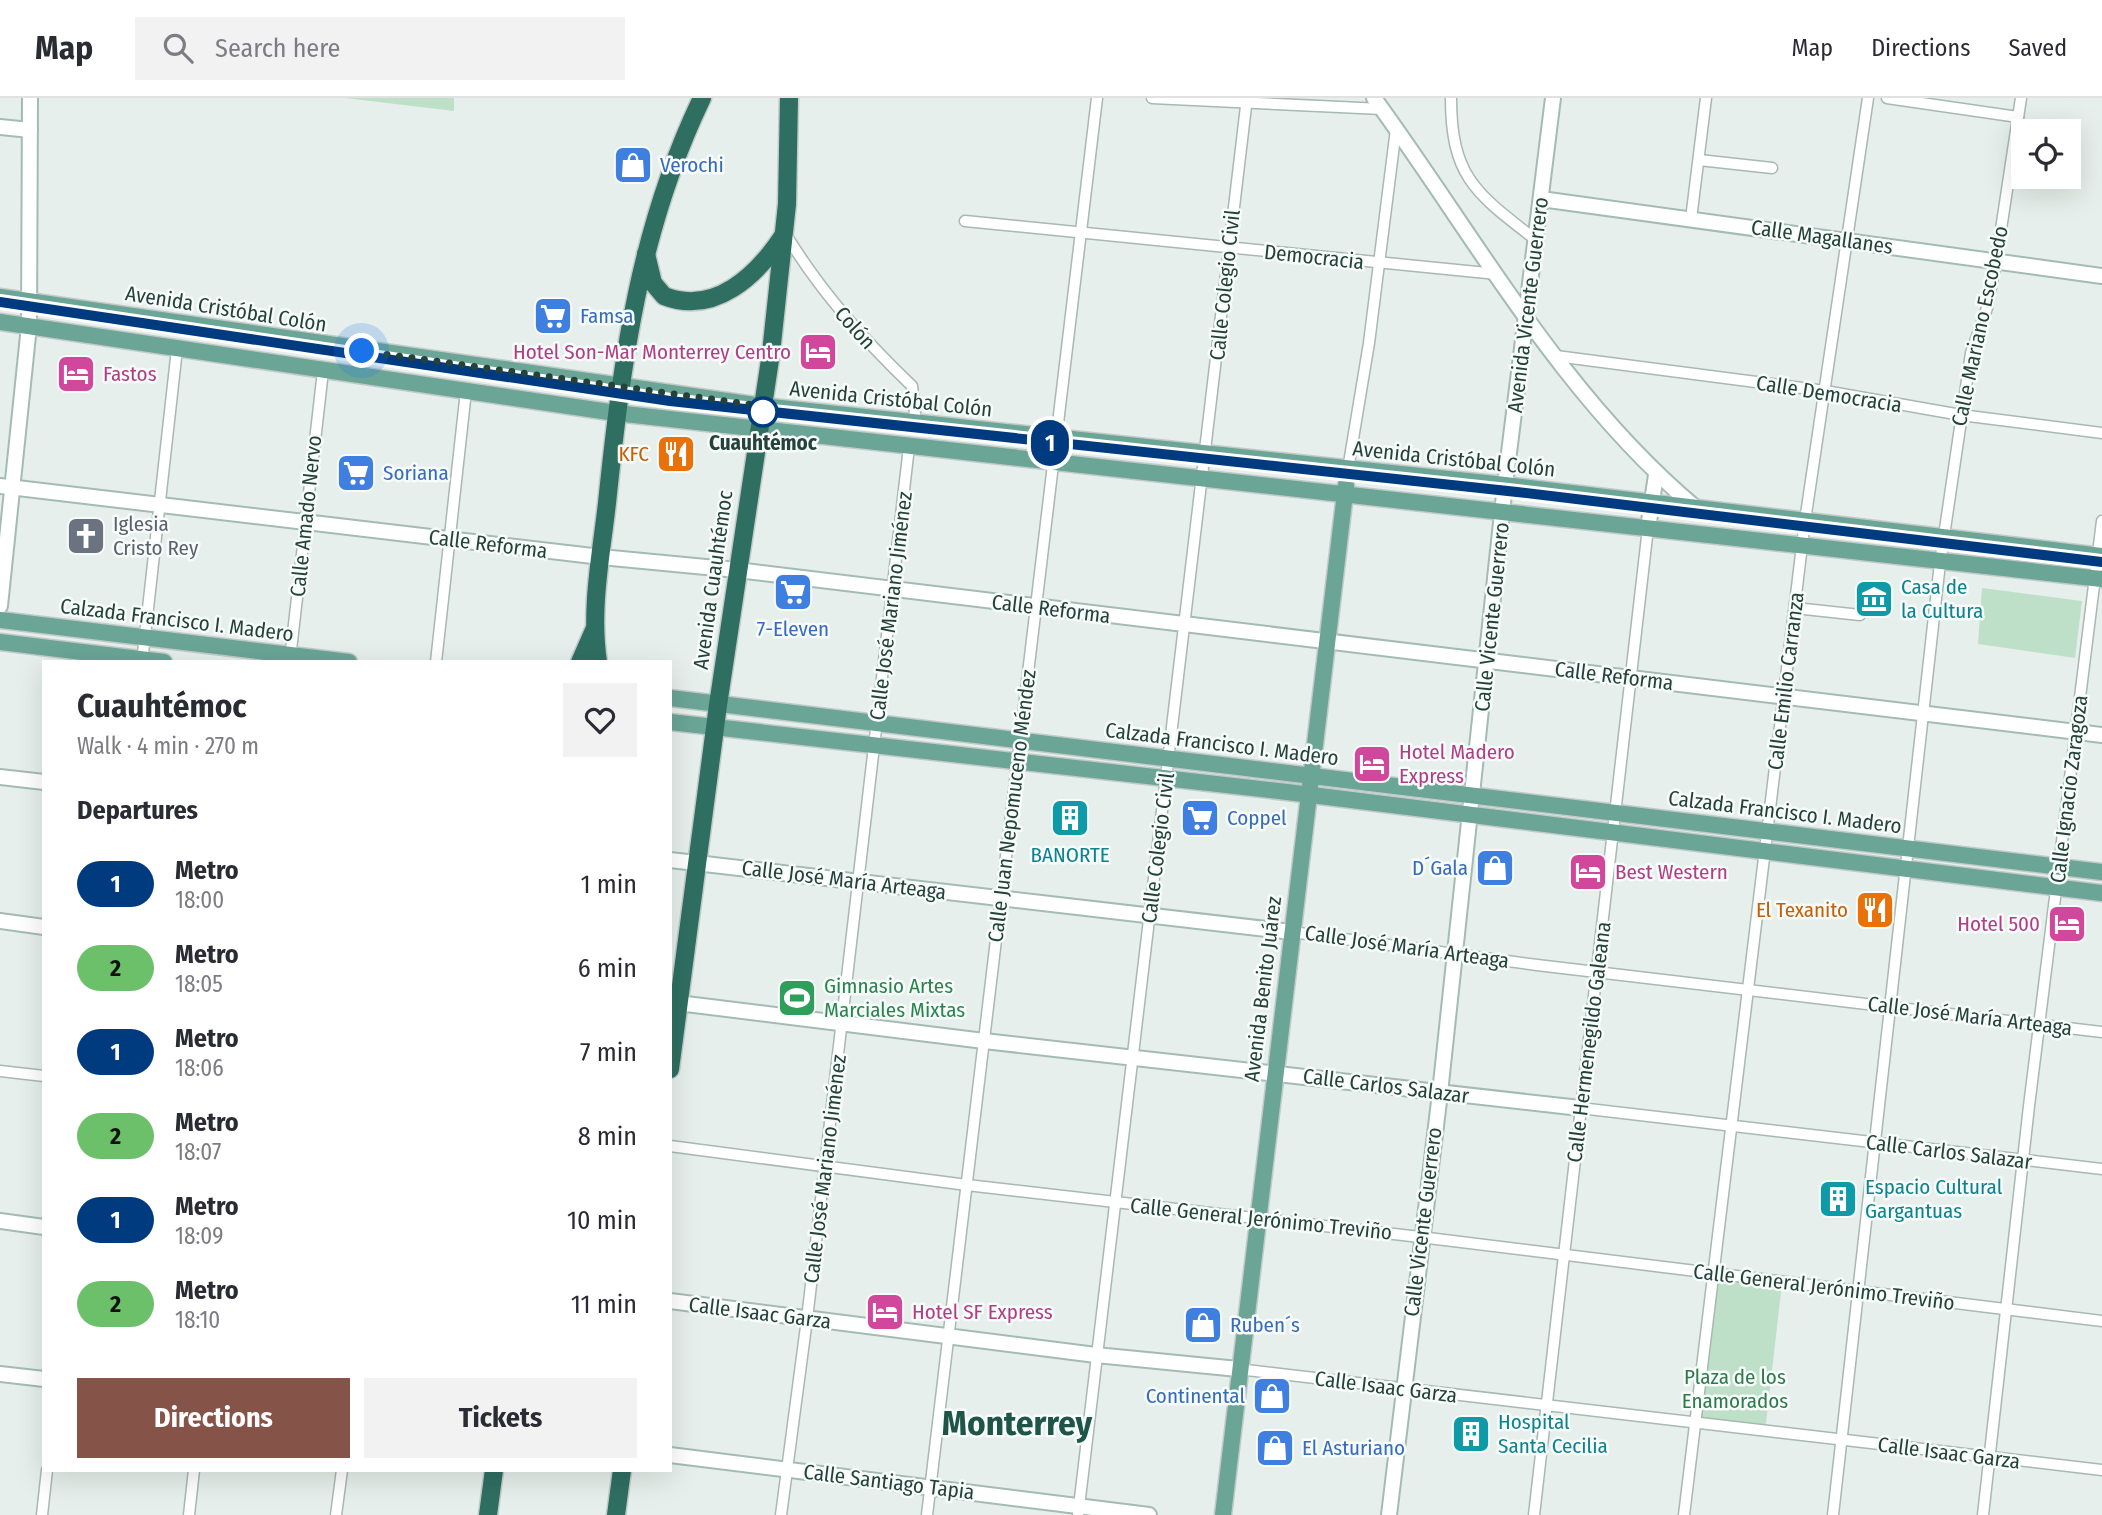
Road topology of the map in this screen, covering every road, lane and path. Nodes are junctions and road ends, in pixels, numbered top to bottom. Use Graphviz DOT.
graph roads {
  1 [pos="30,98"];
  2 [pos="702,98"];
  3 [pos="789,98"];
  4 [pos="1097,98"];
  5 [pos="1152,98"];
  6 [pos="1451,98"];
  7 [pos="1553,98"];
  8 [pos="1706,98"];
  9 [pos="1868,98"];
  10 [pos="1886,98"];
  11 [pos="2021,98"];
  12 [pos="1246,100"];
  13 [pos="1378,103"];
  14 [pos="2018,117"];
  15 [pos="0,127"];
  16 [pos="1396,128"];
  17 [pos="30,130"];
  18 [pos="1699,160"];
  19 [pos="1772,169"];
  20 [pos="1541,199"];
  21 [pos="1691,219"];
  22 [pos="965,222"];
  23 [pos="785,233"];
  24 [pos="1081,234"];
  25 [pos="1536,240"];
  26 [pos="1848,240"];
  27 [pos="646,247"];
  28 [pos="1230,249"];
  29 [pos="1996,262"];
  30 [pos="1377,264"];
  31 [pos="1497,274"];
  32 [pos="2102,276"];
  33 [pos="0,297"];
  34 [pos="30,301"];
  35 [pos="1527,317"];
  36 [pos="0,322"];
  37 [pos="29,326"];
  38 [pos="177,349"];
  39 [pos="1556,356"];
  40 [pos="323,371"];
  41 [pos="619,387"];
  42 [pos="466,391"];
  43 [pos="1825,391"];
  44 [pos="762,406"];
  45 [pos="616,413"];
  46 [pos="1961,415"];
  47 [pos="916,423"];
  48 [pos="759,429"];
  49 [pos="2102,433"];
  50 [pos="1056,438"];
  51 [pos="909,447"];
  52 [pos="1206,453"];
  53 [pos="1054,462"];
  54 [pos="1348,469"];
  55 [pos="1656,475"];
  56 [pos="1203,480"];
  57 [pos="1505,485"];
  58 [pos="5,486"];
  59 [pos="1345,493"];
  60 [pos="1651,502"];
  61 [pos="160,504"];
  62 [pos="1696,508"];
  63 [pos="1503,512"];
  64 [pos="1805,521"];
  65 [pos="2102,522"];
  66 [pos="306,523"];
  67 [pos="1647,528"];
  68 [pos="1945,538"];
  69 [pos="450,539"];
  70 [pos="1802,547"];
  71 [pos="2100,556"];
  72 [pos="601,557"];
  73 [pos="1940,563"];
  74 [pos="737,570"];
  75 [pos="2099,579"];
  76 [pos="894,590"];
  77 [pos="0,606"];
  78 [pos="1036,607"];
  79 [pos="1795,608"];
  80 [pos="1860,615"];
  81 [pos="0,620"];
  82 [pos="1182,626"];
  83 [pos="594,630"];
  84 [pos="145,638"];
  85 [pos="1327,640"];
  86 [pos="0,642"];
  87 [pos="290,658"];
  88 [pos="142,660"];
  89 [pos="320,660"];
  90 [pos="436,660"];
  91 [pos="581,660"];
  92 [pos="598,660"];
  93 [pos="1487,662"];
  94 [pos="1631,678"];
  95 [pos="1784,697"];
  96 [pos="672,698"];
  97 [pos="718,705"];
  98 [pos="1923,714"];
  99 [pos="672,722"];
  100 [pos="715,725"];
  101 [pos="876,725"];
  102 [pos="2077,732"];
  103 [pos="2102,735"];
  104 [pos="1018,741"];
  105 [pos="874,744"];
  106 [pos="1169,760"];
  107 [pos="1017,762"];
  108 [pos="1312,775"];
  109 [pos="0,777"];
  110 [pos="1167,780"];
  111 [pos="42,782"];
  112 [pos="1309,795"];
  113 [pos="1473,797"];
  114 [pos="1615,814"];
  115 [pos="1470,817"];
  116 [pos="1768,831"];
  117 [pos="1613,833"];
  118 [pos="1908,848"];
  119 [pos="1766,851"];
  120 [pos="672,860"];
  121 [pos="696,863"];
  122 [pos="2059,867"];
  123 [pos="1905,869"];
  124 [pos="2102,872"];
  125 [pos="858,881"];
  126 [pos="2057,887"];
  127 [pos="2102,893"];
  128 [pos="1000,898"];
  129 [pos="1149,916"];
  130 [pos="0,921"];
  131 [pos="42,927"];
  132 [pos="1292,932"];
  133 [pos="1455,954"];
  134 [pos="1597,972"];
  135 [pos="1748,990"];
  136 [pos="674,1002"];
  137 [pos="1889,1007"];
  138 [pos="842,1024"];
  139 [pos="2039,1025"];
  140 [pos="2102,1032"];
  141 [pos="672,1036"];
  142 [pos="984,1041"];
  143 [pos="1132,1058"];
  144 [pos="0,1071"];
  145 [pos="1273,1073"];
  146 [pos="42,1076"];
  147 [pos="1440,1093"];
  148 [pos="1580,1108"];
  149 [pos="1731,1125"];
  150 [pos="1874,1143"];
  151 [pos="672,1146"];
  152 [pos="2024,1160"];
  153 [pos="825,1167"];
  154 [pos="2102,1169"];
  155 [pos="967,1185"];
  156 [pos="1113,1202"];
  157 [pos="1256,1219"];
  158 [pos="0,1222"];
  159 [pos="42,1227"];
  160 [pos="1420,1237"];
  161 [pos="1564,1255"];
  162 [pos="1713,1274"];
  163 [pos="1857,1292"];
  164 [pos="672,1301"];
  165 [pos="2008,1310"];
  166 [pos="807,1319"];
  167 [pos="2102,1321"];
  168 [pos="948,1336"];
  169 [pos="1096,1355"];
  170 [pos="1238,1369"];
  171 [pos="0,1374"];
  172 [pos="42,1379"];
  173 [pos="1404,1389"];
  174 [pos="1548,1408"];
  175 [pos="1695,1423"];
  176 [pos="1842,1440"];
  177 [pos="672,1455"];
  178 [pos="1989,1457"];
  179 [pos="787,1469"];
  180 [pos="2102,1470"];
  181 [pos="47,1472"];
  182 [pos="194,1472"];
  183 [pos="342,1472"];
  184 [pos="494,1472"];
  185 [pos="621,1472"];
  186 [pos="931,1487"];
  187 [pos="1078,1511"];
  188 [pos="42,1515"];
  189 [pos="189,1515"];
  190 [pos="336,1515"];
  191 [pos="488,1515"];
  192 [pos="616,1515"];
  193 [pos="781,1515"];
  194 [pos="927,1515"];
  195 [pos="1149,1515"];
  196 [pos="1223,1515"];
  197 [pos="1389,1515"];
  198 [pos="1534,1515"];
  199 [pos="1684,1515"];
  200 [pos="1833,1515"];
  201 [pos="1983,1515"];
  1 -- 17 [label="street"];
  2 -- 27 [label="highway"];
  3 -- 23 [label="highway, Avenida Cuauhtémoc"];
  4 -- 24 [label="street, Calle Juan Nepomuceno Méndez"];
  5 -- 12 [label="street"];
  6 -- 25 [label="street"];
  7 -- 20 [label="street, Avenida Vicente Guerrero"];
  8 -- 18 [label="street"];
  9 -- 26 [label="street, Calle Emilio Carranza"];
  10 -- 14 [label="street"];
  11 -- 14 [label="street, Calle Mariano Escobedo"];
  12 -- 13 [label="street"];
  12 -- 28 [label="street, Calle Colegio Civil"];
  13 -- 16 [label="street"];
  14 -- 29 [label="street, Calle Mariano Escobedo"];
  15 -- 17 [label="street"];
  16 -- 30 [label="street"];
  16 -- 31 [label="street"];
  17 -- 34 [label="street"];
  18 -- 19 [label="street"];
  18 -- 21 [label="street"];
  20 -- 21 [label="street, Calle Magallanes"];
  20 -- 25 [label="street, Avenida Vicente Guerrero"];
  21 -- 26 [label="street, Calle Magallanes"];
  22 -- 24 [label="street, Democracia"];
  23 -- 27 [label="highway"];
  23 -- 44 [label="highway, Avenida Cuauhtémoc"];
  23 -- 47 [label="street, Colón"];
  24 -- 28 [label="street, Democracia"];
  24 -- 50 [label="street, Calle Juan Nepomuceno Méndez"];
  25 -- 35 [label="street, Avenida Vicente Guerrero"];
  26 -- 29 [label="street, Calle Magallanes"];
  26 -- 43 [label="street, Calle Emilio Carranza"];
  27 -- 41 [label="highway"];
  28 -- 30 [label="street, Democracia"];
  28 -- 52 [label="street, Calle Colegio Civil"];
  29 -- 32 [label="street, Calle Magallanes"];
  29 -- 46 [label="street, Calle Mariano Escobedo"];
  30 -- 31 [label="street, Democracia"];
  30 -- 54 [label="street"];
  31 -- 35 [label="street"];
  33 -- 34 [label="main road, Avenida Cristóbal Colón"];
  34 -- 37 [label="street"];
  34 -- 41 [label="main road, Avenida Cristóbal Colón"];
  35 -- 39 [label="street"];
  35 -- 57 [label="street, Avenida Vicente Guerrero"];
  36 -- 37 [label="main road"];
  37 -- 38 [label="main road"];
  37 -- 58 [label="street"];
  38 -- 40 [label="main road"];
  38 -- 61 [label="street"];
  39 -- 43 [label="street, Calle Democracia"];
  39 -- 55 [label="street"];
  40 -- 42 [label="main road"];
  40 -- 66 [label="street, Calle Amado Nervo"];
  41 -- 44 [label="main road, Avenida Cristóbal Colón"];
  41 -- 45 [label="highway"];
  42 -- 45 [label="main road"];
  42 -- 69 [label="street"];
  43 -- 46 [label="street, Calle Democracia"];
  43 -- 64 [label="street, Calle Emilio Carranza"];
  44 -- 47 [label="main road, Avenida Cristóbal Colón"];
  44 -- 48 [label="highway, Avenida Cuauhtémoc"];
  45 -- 48 [label="main road"];
  45 -- 72 [label="highway"];
  46 -- 49 [label="street, Calle Democracia"];
  46 -- 68 [label="street, Calle Mariano Escobedo"];
  47 -- 50 [label="main road, Avenida Cristóbal Colón"];
  48 -- 51 [label="main road"];
  48 -- 74 [label="highway, Avenida Cuauhtémoc"];
  50 -- 52 [label="main road, Avenida Cristóbal Colón"];
  50 -- 53 [label="street, Calle Juan Nepomuceno Méndez"];
  51 -- 53 [label="main road"];
  51 -- 76 [label="street, Calle José Mariano Jiménez"];
  52 -- 54 [label="main road, Avenida Cristóbal Colón"];
  52 -- 56 [label="street, Calle Colegio Civil"];
  53 -- 56 [label="main road"];
  53 -- 78 [label="street, Calle Juan Nepomuceno Méndez"];
  54 -- 57 [label="main road, Avenida Cristóbal Colón"];
  54 -- 59 [label="main road, Avenida Benito Juárez"];
  55 -- 60 [label="street"];
  55 -- 62 [label="street"];
  56 -- 59 [label="main road"];
  56 -- 82 [label="street, Calle Colegio Civil"];
  57 -- 60 [label="main road, Avenida Cristóbal Colón"];
  57 -- 63 [label="street, Avenida Vicente Guerrero"];
  58 -- 61 [label="street, Calle Reforma"];
  58 -- 77 [label="street"];
  59 -- 63 [label="main road"];
  59 -- 85 [label="main road, Avenida Benito Juárez"];
  60 -- 62 [label="main road, Avenida Cristóbal Colón"];
  60 -- 67 [label="street"];
  61 -- 66 [label="street, Calle Reforma"];
  61 -- 84 [label="street"];
  62 -- 64 [label="main road, Avenida Cristóbal Colón"];
  63 -- 67 [label="main road"];
  63 -- 93 [label="street, Calle Vicente Guerrero"];
  64 -- 68 [label="main road, Avenida Cristóbal Colón"];
  64 -- 70 [label="street, Calle Emilio Carranza"];
  65 -- 71 [label="street, Calle Ignacio Zaragoza"];
  66 -- 69 [label="street, Calle Reforma"];
  66 -- 87 [label="street, Calle Amado Nervo"];
  67 -- 70 [label="main road"];
  67 -- 94 [label="street, Calle Hermenegildo Galeana"];
  68 -- 71 [label="main road, Avenida Cristóbal Colón"];
  68 -- 73 [label="street, Calle Mariano Escobedo"];
  69 -- 72 [label="street, Calle Reforma"];
  69 -- 90 [label="street"];
  70 -- 73 [label="main road"];
  70 -- 79 [label="street, Calle Emilio Carranza"];
  71 -- 75 [label="street, Calle Ignacio Zaragoza"];
  72 -- 74 [label="street, Calle Reforma"];
  72 -- 83 [label="highway"];
  73 -- 75 [label="main road"];
  73 -- 98 [label="street, Calle Mariano Escobedo"];
  74 -- 76 [label="street, Calle Reforma"];
  74 -- 97 [label="highway, Avenida Cuauhtémoc"];
  75 -- 102 [label="street, Calle Ignacio Zaragoza"];
  76 -- 78 [label="street, Calle Reforma"];
  76 -- 101 [label="street, Calle José Mariano Jiménez"];
  78 -- 82 [label="street, Calle Reforma"];
  78 -- 104 [label="street, Calle Juan Nepomuceno Méndez"];
  79 -- 80 [label="street"];
  79 -- 95 [label="street, Calle Emilio Carranza"];
  81 -- 84 [label="main road, Calzada Francisco I. Madero"];
  82 -- 85 [label="street, Calle Reforma"];
  82 -- 106 [label="street, Calle Colegio Civil"];
  83 -- 91 [label="highway"];
  83 -- 92 [label="highway"];
  84 -- 87 [label="main road, Calzada Francisco I. Madero"];
  84 -- 88 [label="street"];
  85 -- 93 [label="street, Calle Reforma"];
  85 -- 108 [label="main road, Avenida Benito Juárez"];
  86 -- 88 [label="main road, Calzada Francisco I. Madero"];
  87 -- 89 [label="main road, Calzada Francisco I. Madero"];
  93 -- 94 [label="street, Calle Reforma"];
  93 -- 113 [label="street, Calle Vicente Guerrero"];
  94 -- 95 [label="street, Calle Reforma"];
  94 -- 114 [label="street, Calle Hermenegildo Galeana"];
  95 -- 98 [label="street, Calle Reforma"];
  95 -- 116 [label="street, Calle Emilio Carranza"];
  96 -- 97 [label="main road, Calzada Francisco I. Madero"];
  97 -- 100 [label="highway, Avenida Cuauhtémoc"];
  97 -- 101 [label="main road, Calzada Francisco I. Madero"];
  98 -- 102 [label="street, Calle Reforma"];
  98 -- 118 [label="street, Calle Mariano Escobedo"];
  99 -- 100 [label="main road, Calzada Francisco I. Madero"];
  100 -- 105 [label="main road, Calzada Francisco I. Madero"];
  100 -- 121 [label="highway, Avenida Cuauhtémoc"];
  101 -- 104 [label="main road, Calzada Francisco I. Madero"];
  101 -- 105 [label="street, Calle José Mariano Jiménez"];
  102 -- 103 [label="street, Calle Reforma"];
  102 -- 122 [label="street, Calle Ignacio Zaragoza"];
  104 -- 106 [label="main road, Calzada Francisco I. Madero"];
  104 -- 107 [label="street, Calle Juan Nepomuceno Méndez"];
  105 -- 107 [label="main road, Calzada Francisco I. Madero"];
  105 -- 125 [label="street, Calle José Mariano Jiménez"];
  106 -- 108 [label="main road, Calzada Francisco I. Madero"];
  106 -- 110 [label="street, Calle Colegio Civil"];
  107 -- 110 [label="main road, Calzada Francisco I. Madero"];
  107 -- 128 [label="street, Calle Juan Nepomuceno Méndez"];
  108 -- 112 [label="main road, Avenida Benito Juárez"];
  108 -- 113 [label="main road, Calzada Francisco I. Madero"];
  109 -- 111 [label="street"];
  110 -- 112 [label="main road, Calzada Francisco I. Madero"];
  110 -- 129 [label="street, Calle Colegio Civil"];
  112 -- 115 [label="main road, Calzada Francisco I. Madero"];
  112 -- 132 [label="main road, Avenida Benito Juárez"];
  113 -- 114 [label="main road, Calzada Francisco I. Madero"];
  113 -- 115 [label="street, Calle Vicente Guerrero"];
  114 -- 116 [label="main road, Calzada Francisco I. Madero"];
  114 -- 117 [label="street, Calle Hermenegildo Galeana"];
  115 -- 117 [label="main road, Calzada Francisco I. Madero"];
  115 -- 133 [label="street, Calle Vicente Guerrero"];
  116 -- 118 [label="main road, Calzada Francisco I. Madero"];
  116 -- 119 [label="street, Calle Emilio Carranza"];
  117 -- 119 [label="main road, Calzada Francisco I. Madero"];
  117 -- 134 [label="street, Calle Hermenegildo Galeana"];
  118 -- 122 [label="main road, Calzada Francisco I. Madero"];
  118 -- 123 [label="street, Calle Mariano Escobedo"];
  119 -- 123 [label="main road, Calzada Francisco I. Madero"];
  119 -- 135 [label="street, Calle Emilio Carranza"];
  120 -- 121 [label="street, Calle José María Arteaga"];
  121 -- 125 [label="street, Calle José María Arteaga"];
  121 -- 136 [label="highway, Avenida Cuauhtémoc"];
  122 -- 124 [label="main road, Calzada Francisco I. Madero"];
  122 -- 126 [label="street, Calle Ignacio Zaragoza"];
  123 -- 126 [label="main road, Calzada Francisco I. Madero"];
  123 -- 137 [label="street, Calle Mariano Escobedo"];
  125 -- 128 [label="street, Calle José María Arteaga"];
  125 -- 138 [label="street, Calle José Mariano Jiménez"];
  126 -- 127 [label="main road, Calzada Francisco I. Madero"];
  126 -- 139 [label="street, Calle Ignacio Zaragoza"];
  128 -- 129 [label="street, Calle José María Arteaga"];
  128 -- 142 [label="street, Calle Juan Nepomuceno Méndez"];
  129 -- 132 [label="street, Calle José María Arteaga"];
  129 -- 143 [label="street, Calle Colegio Civil"];
  130 -- 131 [label="street"];
  132 -- 133 [label="street, Calle José María Arteaga"];
  132 -- 145 [label="main road, Avenida Benito Juárez"];
  133 -- 134 [label="street, Calle José María Arteaga"];
  133 -- 147 [label="street, Calle Vicente Guerrero"];
  134 -- 135 [label="street, Calle José María Arteaga"];
  134 -- 148 [label="street, Calle Hermenegildo Galeana"];
  135 -- 137 [label="street, Calle José María Arteaga"];
  135 -- 149 [label="street, Calle Emilio Carranza"];
  136 -- 138 [label="street, Calle Carlos Salazar"];
  136 -- 141 [label="highway, Avenida Cuauhtémoc"];
  137 -- 139 [label="street, Calle José María Arteaga"];
  137 -- 150 [label="street, Calle Mariano Escobedo"];
  138 -- 142 [label="street, Calle Carlos Salazar"];
  138 -- 153 [label="street, Calle José Mariano Jiménez"];
  139 -- 140 [label="street, Calle José María Arteaga"];
  139 -- 152 [label="street, Calle Ignacio Zaragoza"];
  142 -- 143 [label="street, Calle Carlos Salazar"];
  142 -- 155 [label="street, Calle Juan Nepomuceno Méndez"];
  143 -- 145 [label="street, Calle Carlos Salazar"];
  143 -- 156 [label="street, Calle Colegio Civil"];
  144 -- 146 [label="street"];
  145 -- 147 [label="street, Calle Carlos Salazar"];
  145 -- 157 [label="main road, Avenida Benito Juárez"];
  147 -- 148 [label="street, Calle Carlos Salazar"];
  147 -- 160 [label="street, Calle Vicente Guerrero"];
  148 -- 149 [label="street, Calle Carlos Salazar"];
  148 -- 161 [label="street, Calle Hermenegildo Galeana"];
  149 -- 150 [label="street, Calle Carlos Salazar"];
  149 -- 162 [label="street, Calle Emilio Carranza"];
  150 -- 152 [label="street, Calle Carlos Salazar"];
  150 -- 163 [label="street, Calle Mariano Escobedo"];
  151 -- 153 [label="street, Calle General Jerónimo Treviño"];
  152 -- 154 [label="street, Calle Carlos Salazar"];
  152 -- 165 [label="street, Calle Ignacio Zaragoza"];
  153 -- 155 [label="street, Calle General Jerónimo Treviño"];
  153 -- 166 [label="street, Calle José Mariano Jiménez"];
  155 -- 156 [label="street, Calle General Jerónimo Treviño"];
  155 -- 168 [label="street, Calle Juan Nepomuceno Méndez"];
  156 -- 157 [label="street, Calle General Jerónimo Treviño"];
  156 -- 169 [label="street, Calle Colegio Civil"];
  157 -- 160 [label="street, Calle General Jerónimo Treviño"];
  157 -- 170 [label="main road, Avenida Benito Juárez"];
  158 -- 159 [label="street"];
  160 -- 161 [label="street, Calle General Jerónimo Treviño"];
  160 -- 173 [label="street, Calle Vicente Guerrero"];
  161 -- 162 [label="street, Calle General Jerónimo Treviño"];
  161 -- 174 [label="street, Calle Hermenegildo Galeana"];
  162 -- 163 [label="street, Calle General Jerónimo Treviño"];
  162 -- 175 [label="street, Calle Emilio Carranza"];
  163 -- 165 [label="street, Calle General Jerónimo Treviño"];
  163 -- 176 [label="street, Calle Mariano Escobedo"];
  164 -- 166 [label="street, Calle Isaac Garza"];
  165 -- 167 [label="street, Calle General Jerónimo Treviño"];
  165 -- 178 [label="street, Calle Ignacio Zaragoza"];
  166 -- 168 [label="street, Calle Isaac Garza"];
  166 -- 179 [label="street, Calle José Mariano Jiménez"];
  168 -- 169 [label="street, Calle Isaac Garza"];
  168 -- 186 [label="street, Calle Juan Nepomuceno Méndez"];
  169 -- 170 [label="street, Calle Isaac Garza"];
  169 -- 187 [label="street, Calle Colegio Civil"];
  170 -- 173 [label="street, Calle Isaac Garza"];
  170 -- 196 [label="main road, Avenida Benito Juárez"];
  171 -- 172 [label="street"];
  173 -- 174 [label="street, Calle Isaac Garza"];
  173 -- 197 [label="street, Calle Vicente Guerrero"];
  174 -- 175 [label="street, Calle Isaac Garza"];
  174 -- 198 [label="street, Calle Hermenegildo Galeana"];
  175 -- 176 [label="street, Calle Isaac Garza"];
  175 -- 199 [label="street, Calle Emilio Carranza"];
  176 -- 178 [label="street, Calle Isaac Garza"];
  176 -- 200 [label="street, Calle Mariano Escobedo"];
  177 -- 179 [label="street, Calle Santiago Tapia"];
  178 -- 180 [label="street, Calle Isaac Garza"];
  178 -- 201 [label="street, Calle Ignacio Zaragoza"];
  179 -- 186 [label="street, Calle Santiago Tapia"];
  179 -- 193 [label="street, Calle José Mariano Jiménez"];
  181 -- 188 [label="street"];
  182 -- 189 [label="street"];
  183 -- 190 [label="street"];
  184 -- 191 [label="highway"];
  185 -- 192 [label="highway"];
  186 -- 187 [label="street, Calle Santiago Tapia"];
  186 -- 194 [label="street, Calle Juan Nepomuceno Méndez"];
  187 -- 195 [label="street, Calle Santiago Tapia"];
}
